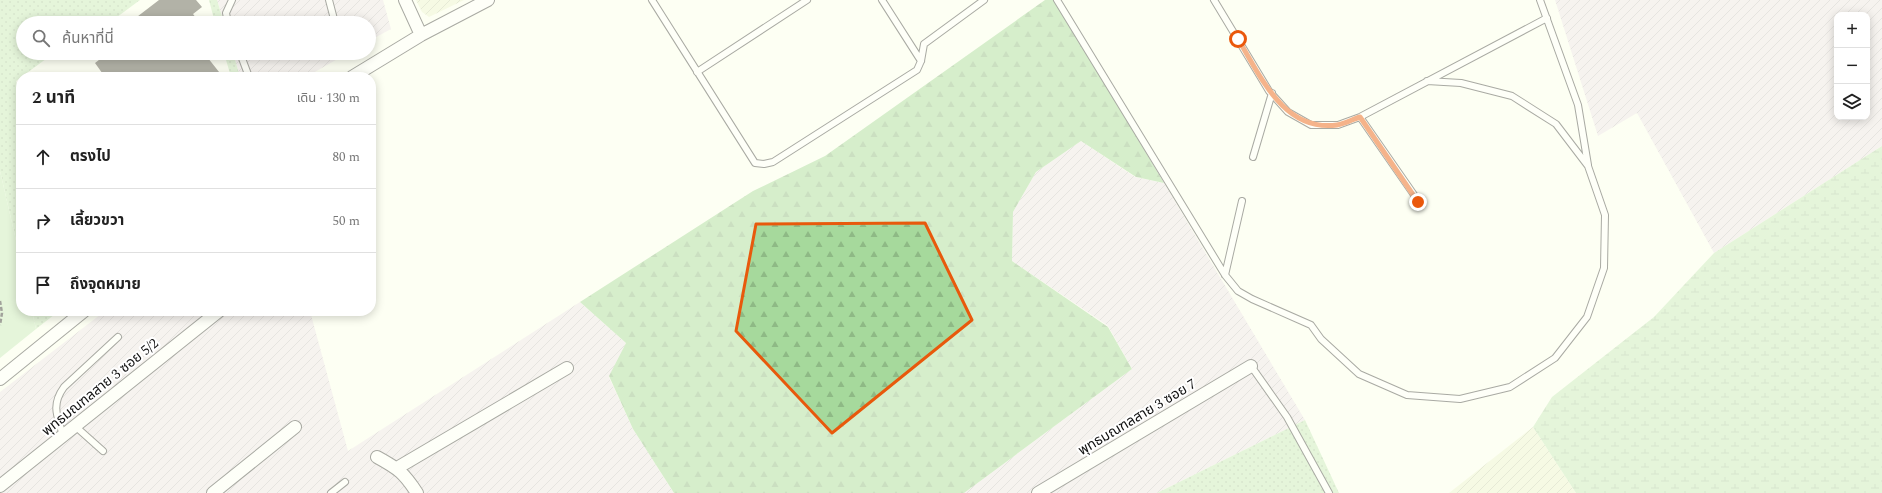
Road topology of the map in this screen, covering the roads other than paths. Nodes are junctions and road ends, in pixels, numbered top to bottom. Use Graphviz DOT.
graph roads {
  1 [pos="232,0"];
  2 [pos="328,0"];
  3 [pos="405,0"];
  4 [pos="488,0"];
  5 [pos="652,0"];
  6 [pos="807,0"];
  7 [pos="882,0"];
  8 [pos="984,0"];
  9 [pos="1057,0"];
  10 [pos="1214,0"];
  11 [pos="1540,0"];
  12 [pos="227,16"];
  13 [pos="333,16"];
  14 [pos="1547,18"];
  15 [pos="421,35"];
  16 [pos="243,60"];
  17 [pos="921,61"];
  18 [pos="247,72"];
  19 [pos="360,72"];
  20 [pos="697,72"];
  21 [pos="1427,81"];
  22 [pos="1272,93"];
  23 [pos="1360,117"];
  24 [pos="1254,157"];
  25 [pos="1588,166"];
  26 [pos="1242,201"];
  27 [pos="1418,202"];
  28 [pos="1225,276"];
  29 [pos="78,316"];
  30 [pos="213,316"];
  31 [pos="118,337"];
  32 [pos="1252,366"];
  33 [pos="567,368"];
  34 [pos="0,379"];
  35 [pos="75,426"];
  36 [pos="295,427"];
  37 [pos="63,435"];
  38 [pos="103,451"];
  39 [pos="377,457"];
  40 [pos="397,468"];
  41 [pos="345,482"];
  42 [pos="0,486"];
  43 [pos="213,493"];
  44 [pos="331,493"];
  45 [pos="417,493"];
  46 [pos="1038,493"];
  47 [pos="1329,493"];
  1 -- 12 [label="lane"];
  2 -- 13 [label="lane"];
  3 -- 15 [label="street"];
  4 -- 15 [label="street"];
  5 -- 20 [label="lane"];
  6 -- 20 [label="lane"];
  7 -- 17 [label="lane"];
  8 -- 17 [label="lane"];
  9 -- 28 [label="lane"];
  10 -- 22 [label="lane"];
  11 -- 14 [label="lane"];
  14 -- 21 [label="lane"];
  14 -- 25 [label="lane"];
  15 -- 19 [label="street"];
  16 -- 18 [label="lane"];
  17 -- 20 [label="lane"];
  21 -- 23 [label="lane"];
  21 -- 25 [label="lane"];
  22 -- 23 [label="lane"];
  22 -- 24 [label="lane"];
  23 -- 27 [label="lane"];
  25 -- 28 [label="lane"];
  26 -- 28 [label="lane"];
  29 -- 34 [label="street"];
  30 -- 35 [label="street, พุทธมณฑลสาย 3 ซอย 5/2"];
  31 -- 37 [label="lane"];
  32 -- 46 [label="street, พุทธมณฑลสาย 3 ซอย 7"];
  32 -- 47 [label="lane"];
  33 -- 40 [label="street"];
  35 -- 37 [label="street, พุทธมณฑลสาย 3 ซอย 5/2"];
  35 -- 38 [label="lane"];
  36 -- 43 [label="street"];
  37 -- 42 [label="street, พุทธมณฑลสาย 3 ซอย 5/2"];
  39 -- 40 [label="street"];
  40 -- 45 [label="street"];
  41 -- 44 [label="lane"];
}
